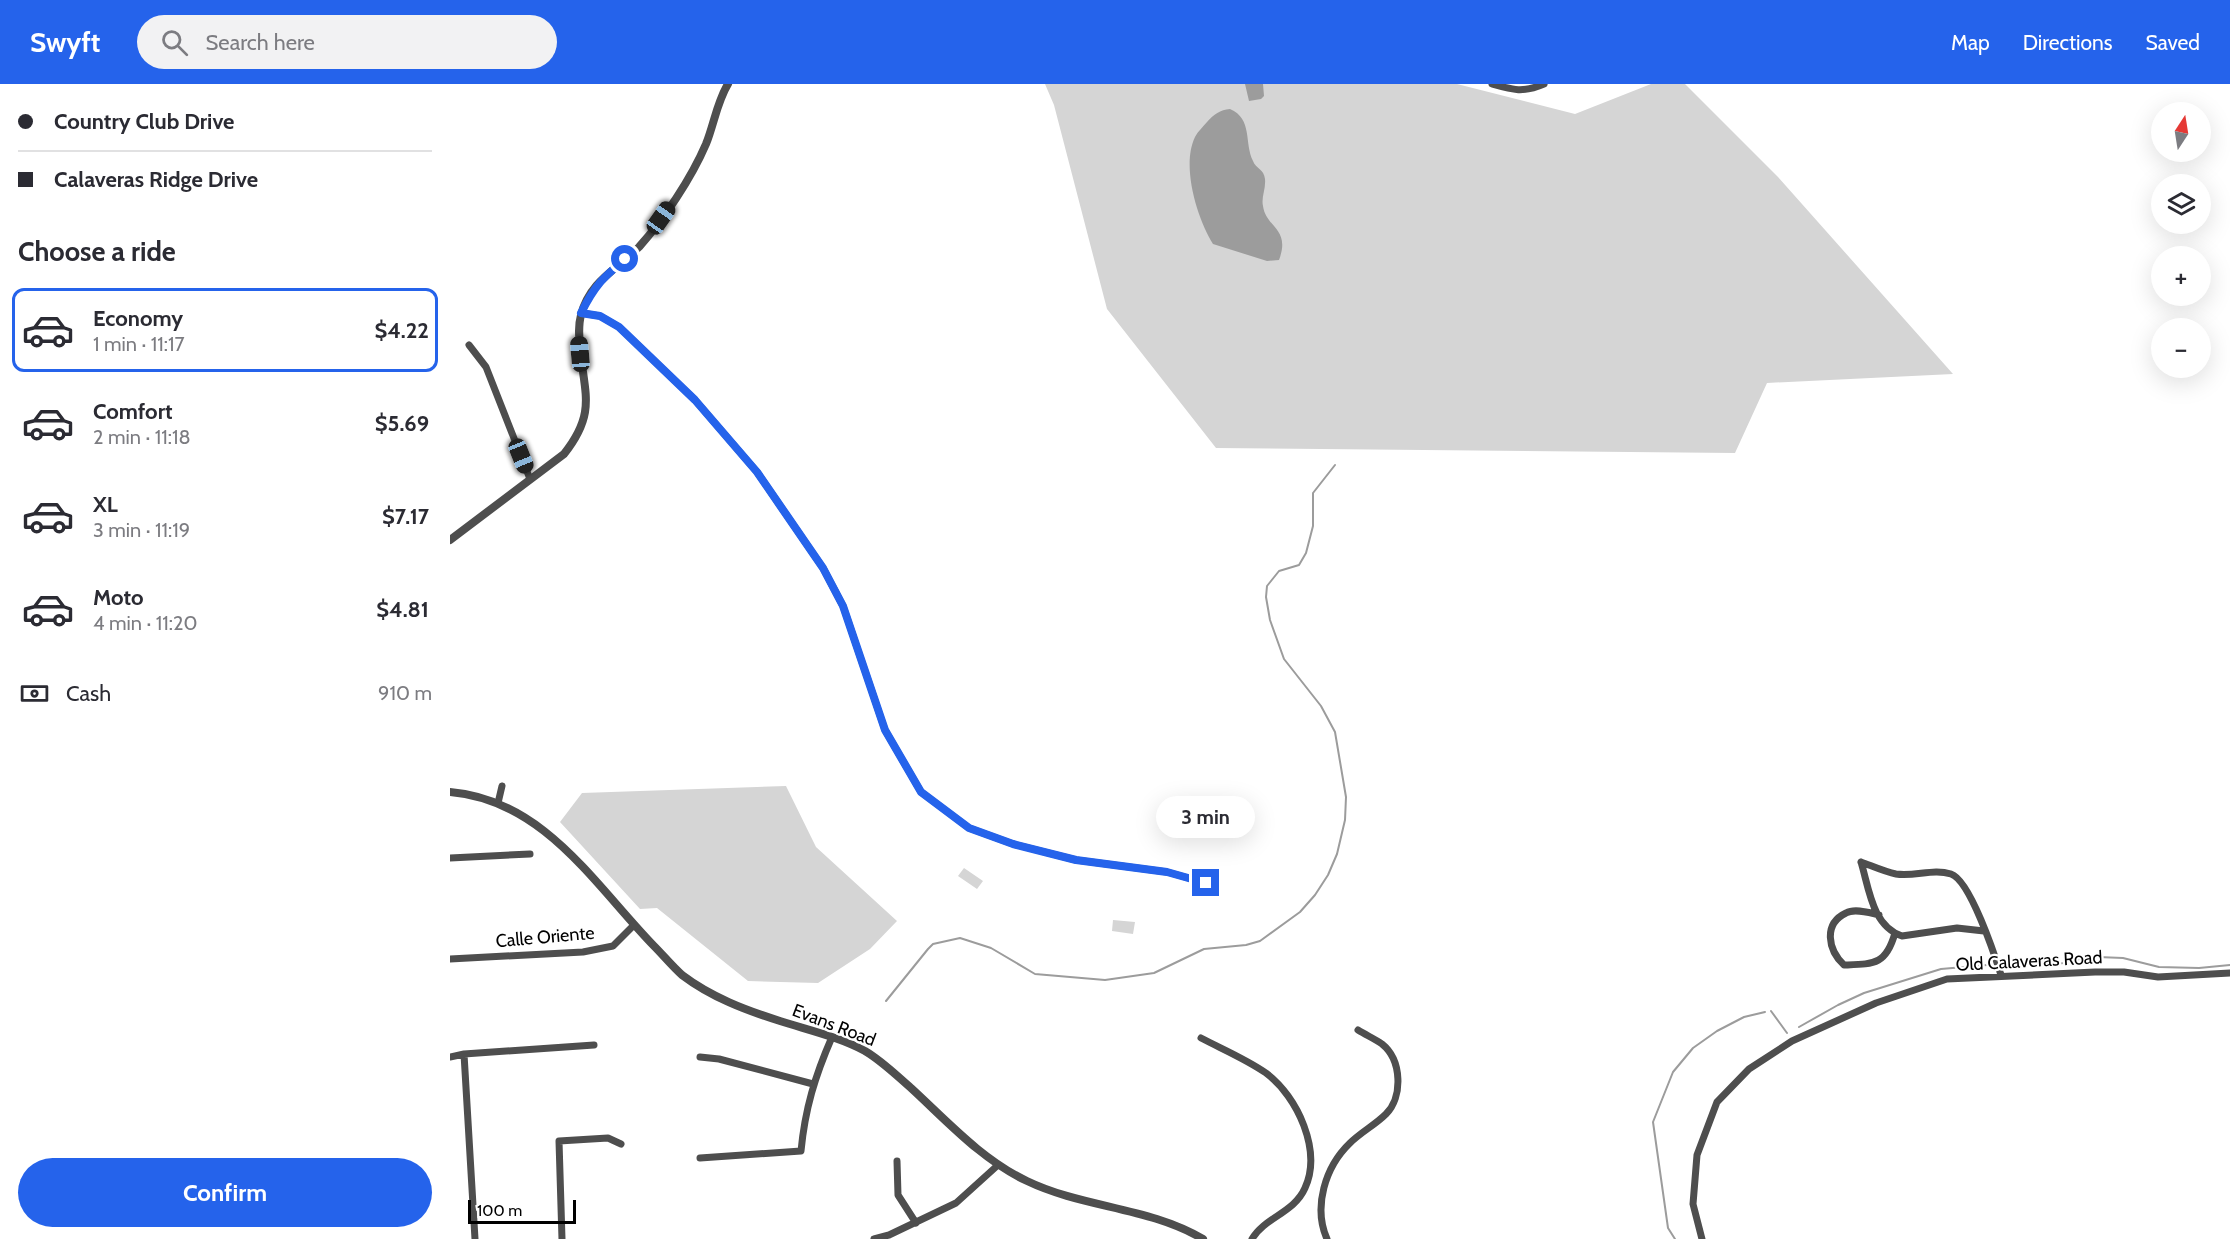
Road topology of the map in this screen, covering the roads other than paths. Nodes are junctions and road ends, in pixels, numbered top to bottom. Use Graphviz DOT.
graph roads {
  1 [pos="728,84"];
  2 [pos="1492,84"];
  3 [pos="1544,84"];
  4 [pos="581,313"];
  5 [pos="469,345"];
  6 [pos="530,479"];
  7 [pos="450,540"];
  8 [pos="502,786"];
  9 [pos="450,792"];
  10 [pos="498,803"];
  11 [pos="530,854"];
  12 [pos="450,858"];
  13 [pos="1206,883"];
  14 [pos="1879,915"];
  15 [pos="634,925"];
  16 [pos="1984,931"];
  17 [pos="1895,933"];
  18 [pos="450,959"];
  19 [pos="2230,973"];
  20 [pos="2001,975"];
  21 [pos="1358,1030"];
  22 [pos="832,1037"];
  23 [pos="1201,1038"];
  24 [pos="594,1045"];
  25 [pos="464,1054"];
  26 [pos="450,1057"];
  27 [pos="700,1057"];
  28 [pos="813,1084"];
  29 [pos="621,1144"];
  30 [pos="700,1158"];
  31 [pos="897,1161"];
  32 [pos="998,1165"];
  33 [pos="916,1223"];
  34 [pos="476,1239"];
  35 [pos="562,1239"];
  36 [pos="874,1239"];
  37 [pos="1203,1239"];
  38 [pos="1252,1239"];
  39 [pos="1327,1239"];
  40 [pos="1702,1239"];
  1 -- 4 [label="street"];
  2 -- 3 [label="street"];
  4 -- 6 [label="street"];
  4 -- 13 [label="street"];
  5 -- 6 [label="street"];
  6 -- 7 [label="street"];
  8 -- 10 [label="street"];
  9 -- 10 [label="street, Evans Road"];
  10 -- 15 [label="street, Evans Road"];
  11 -- 12 [label="street"];
  14 -- 16 [label="street"];
  14 -- 17 [label="street"];
  14 -- 17 [label="street"];
  15 -- 18 [label="street, Calle Oriente"];
  15 -- 22 [label="street, Evans Road"];
  16 -- 17 [label="street"];
  16 -- 20 [label="street"];
  19 -- 20 [label="street, Old Calaveras Road"];
  20 -- 40 [label="street, Old Calaveras Road"];
  21 -- 39 [label="street"];
  22 -- 28 [label="street"];
  22 -- 32 [label="street, Evans Road"];
  23 -- 38 [label="street"];
  24 -- 25 [label="street"];
  25 -- 26 [label="street"];
  25 -- 34 [label="street"];
  27 -- 28 [label="street"];
  28 -- 30 [label="street"];
  29 -- 35 [label="street"];
  31 -- 33 [label="street"];
  32 -- 33 [label="street"];
  32 -- 37 [label="street, Evans Road"];
  33 -- 36 [label="street"];
}
